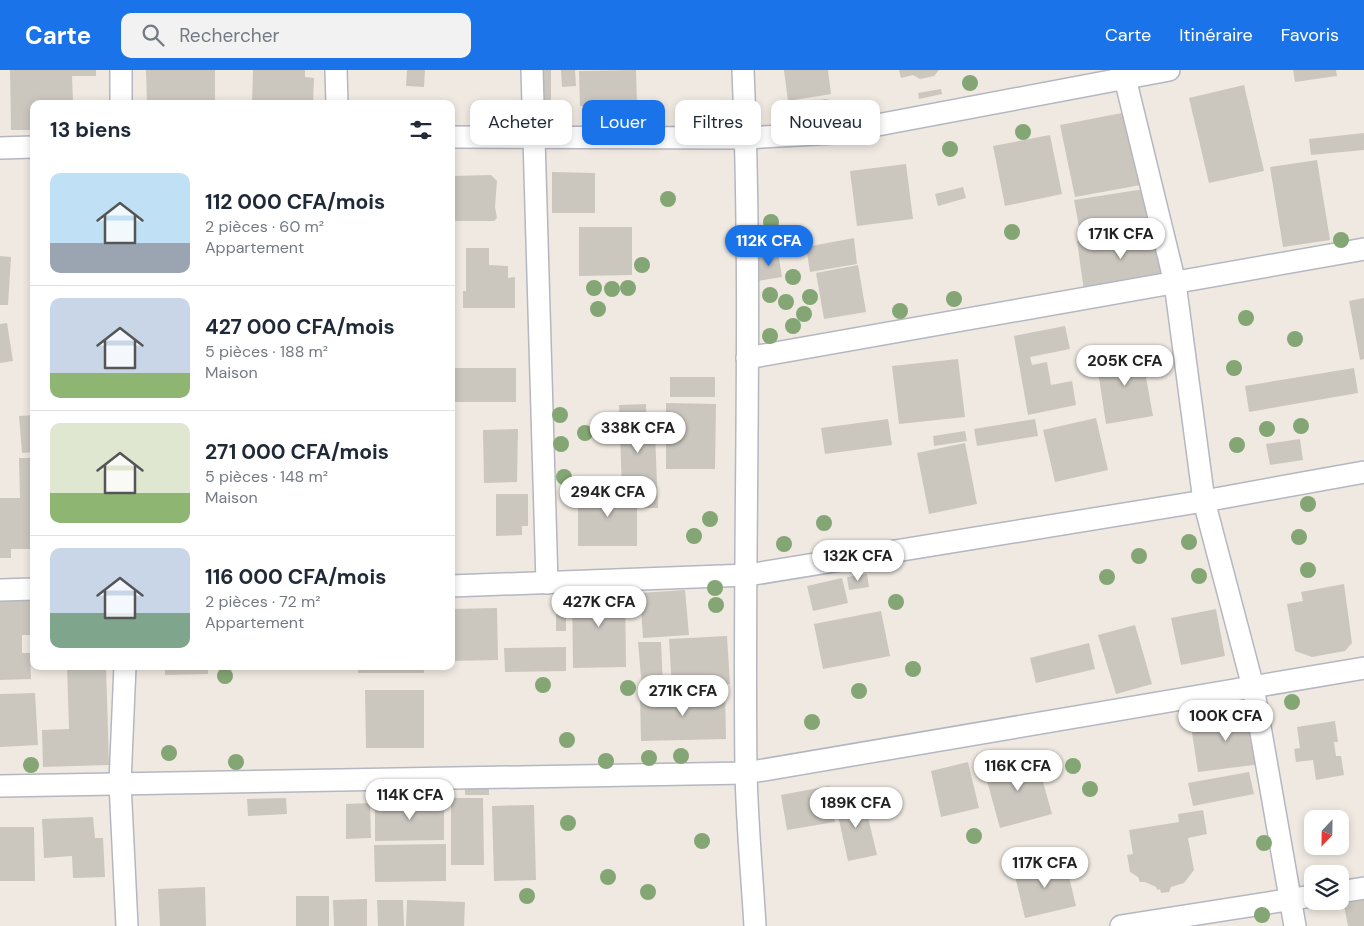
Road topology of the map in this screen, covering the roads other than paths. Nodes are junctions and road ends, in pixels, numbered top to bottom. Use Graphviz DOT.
graph roads {
  1 [pos="121,70"];
  2 [pos="336,70"];
  3 [pos="532,70"];
  4 [pos="743,70"];
  5 [pos="1169,70"];
  6 [pos="1124,74"];
  7 [pos="121,100"];
  8 [pos="337,100"];
  9 [pos="532,100"];
  10 [pos="744,100"];
  11 [pos="455,137"];
  12 [pos="470,137"];
  13 [pos="761,137"];
  14 [pos="572,138"];
  15 [pos="675,138"];
  16 [pos="532,145"];
  17 [pos="746,145"];
  18 [pos="30,147"];
  19 [pos="0,148"];
  20 [pos="1364,249"];
  21 [pos="1175,283"];
  22 [pos="747,358"];
  23 [pos="1364,472"];
  24 [pos="1204,502"];
  25 [pos="748,575"];
  26 [pos="547,583"];
  27 [pos="455,586"];
  28 [pos="30,589"];
  29 [pos="0,590"];
  30 [pos="1364,668"];
  31 [pos="125,670"];
  32 [pos="1253,687"];
  33 [pos="746,772"];
  34 [pos="120,784"];
  35 [pos="0,786"];
  36 [pos="1364,888"];
  37 [pos="1349,890"];
  38 [pos="1304,898"];
  39 [pos="1291,900"];
  40 [pos="127,926"];
  41 [pos="755,926"];
  42 [pos="1120,926"];
  43 [pos="1295,926"];
  1 -- 7 [label="street"];
  2 -- 8 [label="street"];
  3 -- 9 [label="street"];
  4 -- 10 [label="street"];
  5 -- 6 [label="street"];
  6 -- 13 [label="street"];
  6 -- 21 [label="street"];
  11 -- 12 [label="street"];
  14 -- 15 [label="street"];
  16 -- 26 [label="street"];
  17 -- 22 [label="street"];
  18 -- 19 [label="street"];
  20 -- 21 [label="street"];
  21 -- 22 [label="street"];
  21 -- 24 [label="street"];
  22 -- 25 [label="street"];
  23 -- 24 [label="street"];
  24 -- 25 [label="street"];
  24 -- 32 [label="street"];
  25 -- 26 [label="street"];
  25 -- 33 [label="street"];
  26 -- 27 [label="street"];
  28 -- 29 [label="street"];
  30 -- 32 [label="street"];
  31 -- 34 [label="street"];
  32 -- 33 [label="street"];
  32 -- 39 [label="street"];
  33 -- 34 [label="street"];
  33 -- 41 [label="street"];
  34 -- 35 [label="street"];
  34 -- 40 [label="street"];
  36 -- 37 [label="street"];
  38 -- 39 [label="street"];
  39 -- 42 [label="street"];
  39 -- 43 [label="street"];
}
